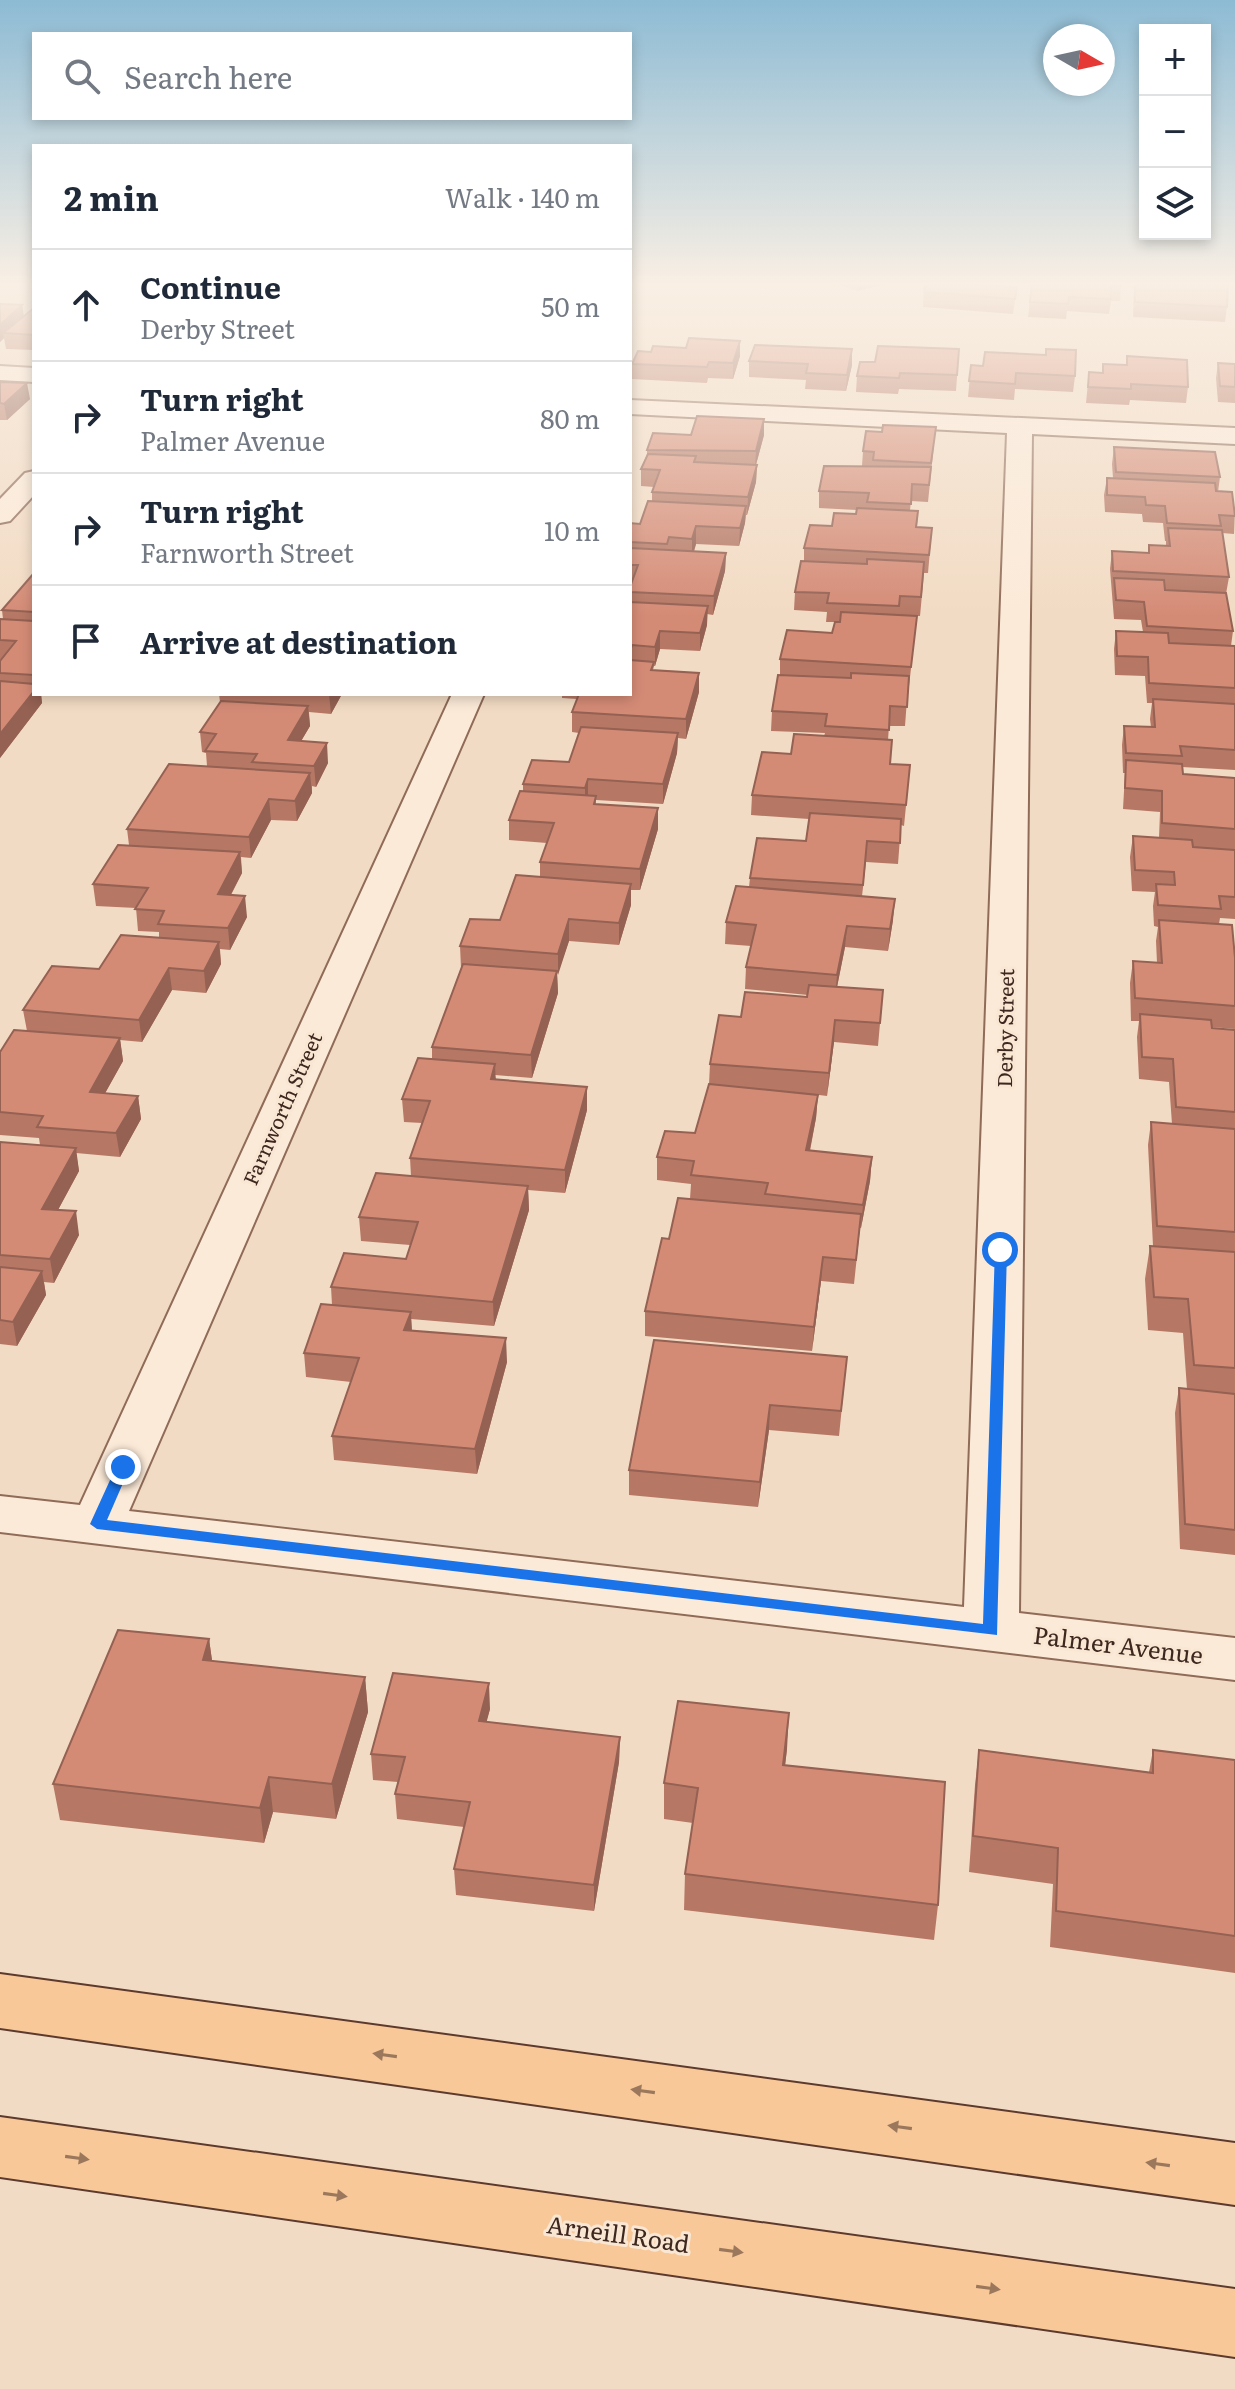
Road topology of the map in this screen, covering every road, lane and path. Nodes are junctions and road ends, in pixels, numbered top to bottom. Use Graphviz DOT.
graph roads {
  1 [pos="632,407"];
  2 [pos="1020,426"];
  3 [pos="1235,436"];
  4 [pos="32,481"];
  5 [pos="0,515"];
  6 [pos="467,696"];
  7 [pos="0,1514"];
  8 [pos="97,1524"];
  9 [pos="991,1631"];
  10 [pos="1235,1659"];
  11 [pos="0,2001"];
  12 [pos="0,2147"];
  13 [pos="1235,2174"];
  14 [pos="1235,2323"];
  1 -- 2 [label="street"];
  2 -- 3 [label="street"];
  2 -- 9 [label="street, Derby Street"];
  4 -- 5 [label="street"];
  6 -- 8 [label="street, Farnworth Street"];
  7 -- 8 [label="street, Palmer Avenue"];
  8 -- 9 [label="street, Palmer Avenue"];
  9 -- 10 [label="street, Palmer Avenue"];
  13 -- 11 [label="main road, one-way"];
  12 -- 14 [label="main road, Arneill Road, one-way"];
}
